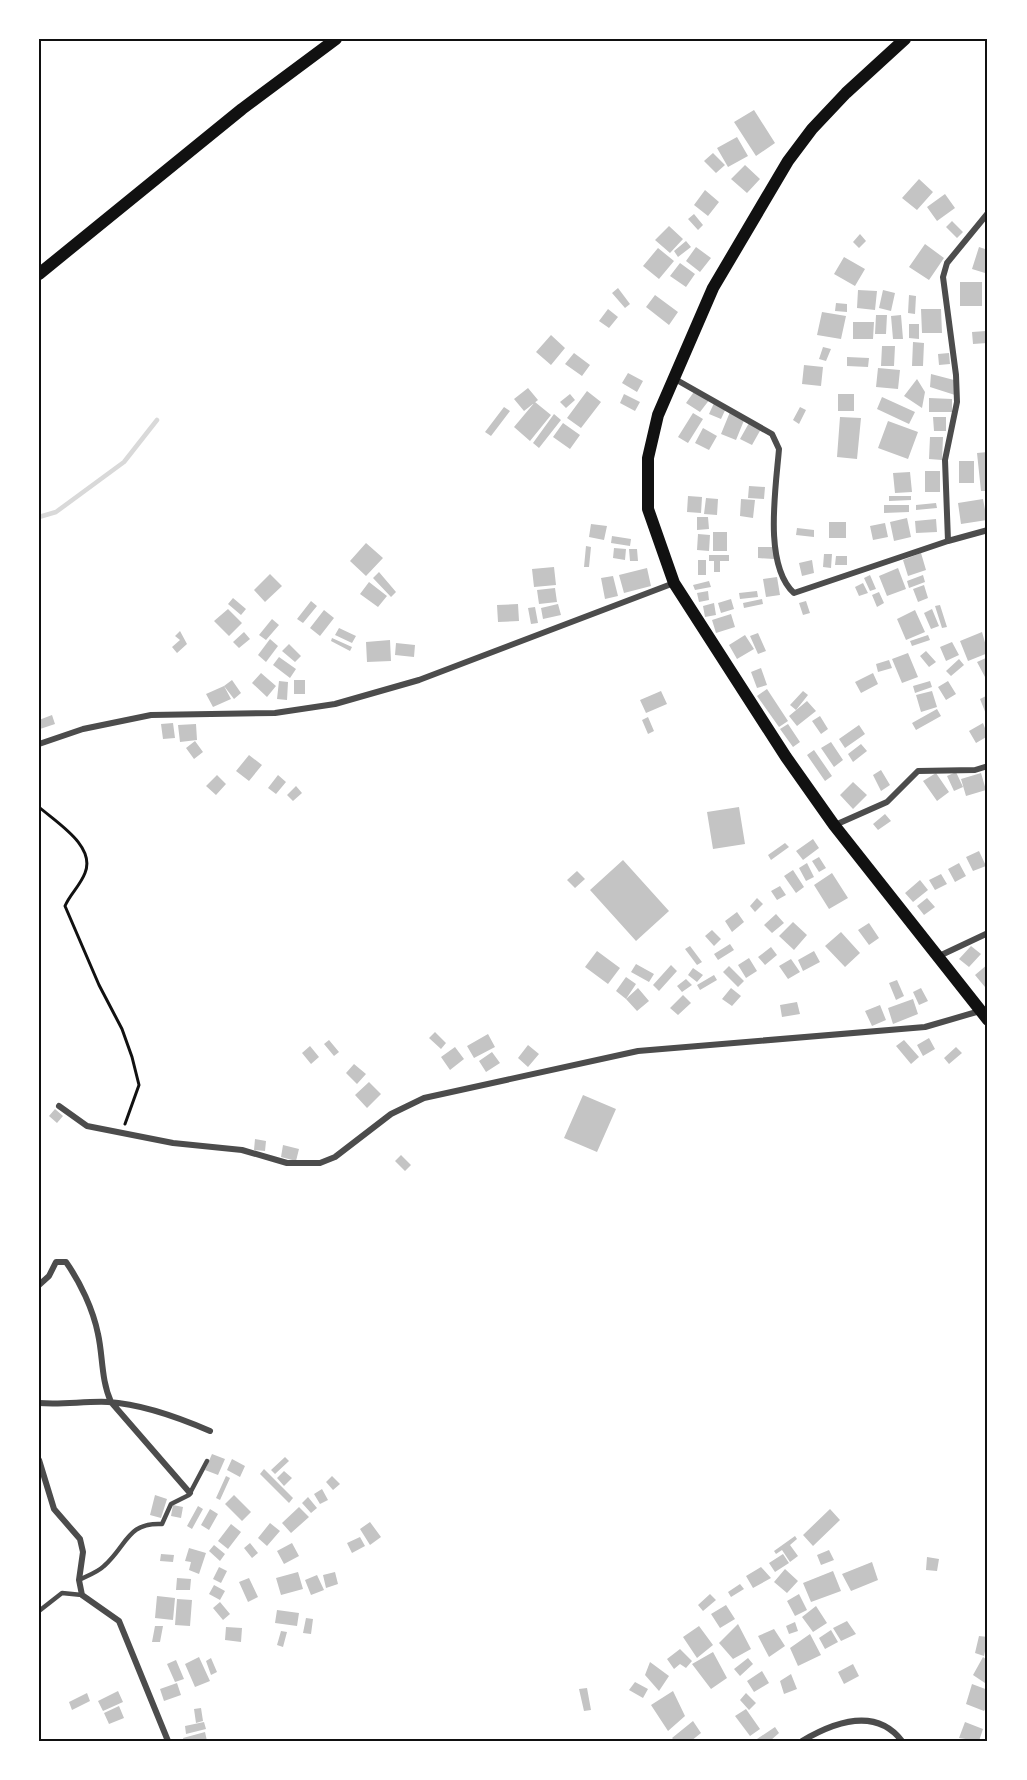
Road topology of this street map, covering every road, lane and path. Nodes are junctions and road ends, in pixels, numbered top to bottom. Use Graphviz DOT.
graph roads {
  1 [pos="336,39"];
  2 [pos="905,39"];
  3 [pos="988,213"];
  4 [pos="39,274"];
  5 [pos="675,379"];
  6 [pos="988,530"];
  7 [pos="948,541"];
  8 [pos="674,583"];
  9 [pos="39,744"];
  10 [pos="988,766"];
  11 [pos="39,807"];
  12 [pos="834,825"];
  13 [pos="988,933"];
  14 [pos="937,957"];
  15 [pos="984,1016"];
  16 [pos="58,1106"];
  17 [pos="122,1133"];
  18 [pos="39,1285"];
  19 [pos="111,1402"];
  20 [pos="39,1403"];
  21 [pos="210,1431"];
  22 [pos="39,1460"];
  23 [pos="207,1461"];
  24 [pos="190,1493"];
  25 [pos="79,1580"];
  26 [pos="82,1595"];
  27 [pos="39,1611"];
  28 [pos="168,1741"];
  29 [pos="802,1741"];
  30 [pos="902,1741"];
  1 -- 4 [label="main road"];
  2 -- 5 [label="main road"];
  3 -- 7 [label="street"];
  5 -- 7 [label="street"];
  5 -- 8 [label="main road"];
  6 -- 7 [label="street"];
  8 -- 9 [label="street"];
  8 -- 12 [label="main road"];
  10 -- 12 [label="street"];
  11 -- 17 [label="path"];
  12 -- 14 [label="main road"];
  13 -- 14 [label="street"];
  14 -- 15 [label="main road"];
  15 -- 17 [label="street"];
  16 -- 17 [label="street"];
  18 -- 19 [label="street"];
  19 -- 20 [label="street"];
  19 -- 21 [label="street"];
  19 -- 24 [label="street"];
  22 -- 25 [label="street"];
  23 -- 24 [label="lane"];
  24 -- 25 [label="lane"];
  25 -- 26 [label="street"];
  26 -- 27 [label="lane"];
  26 -- 28 [label="street"];
  29 -- 30 [label="street"];
}
